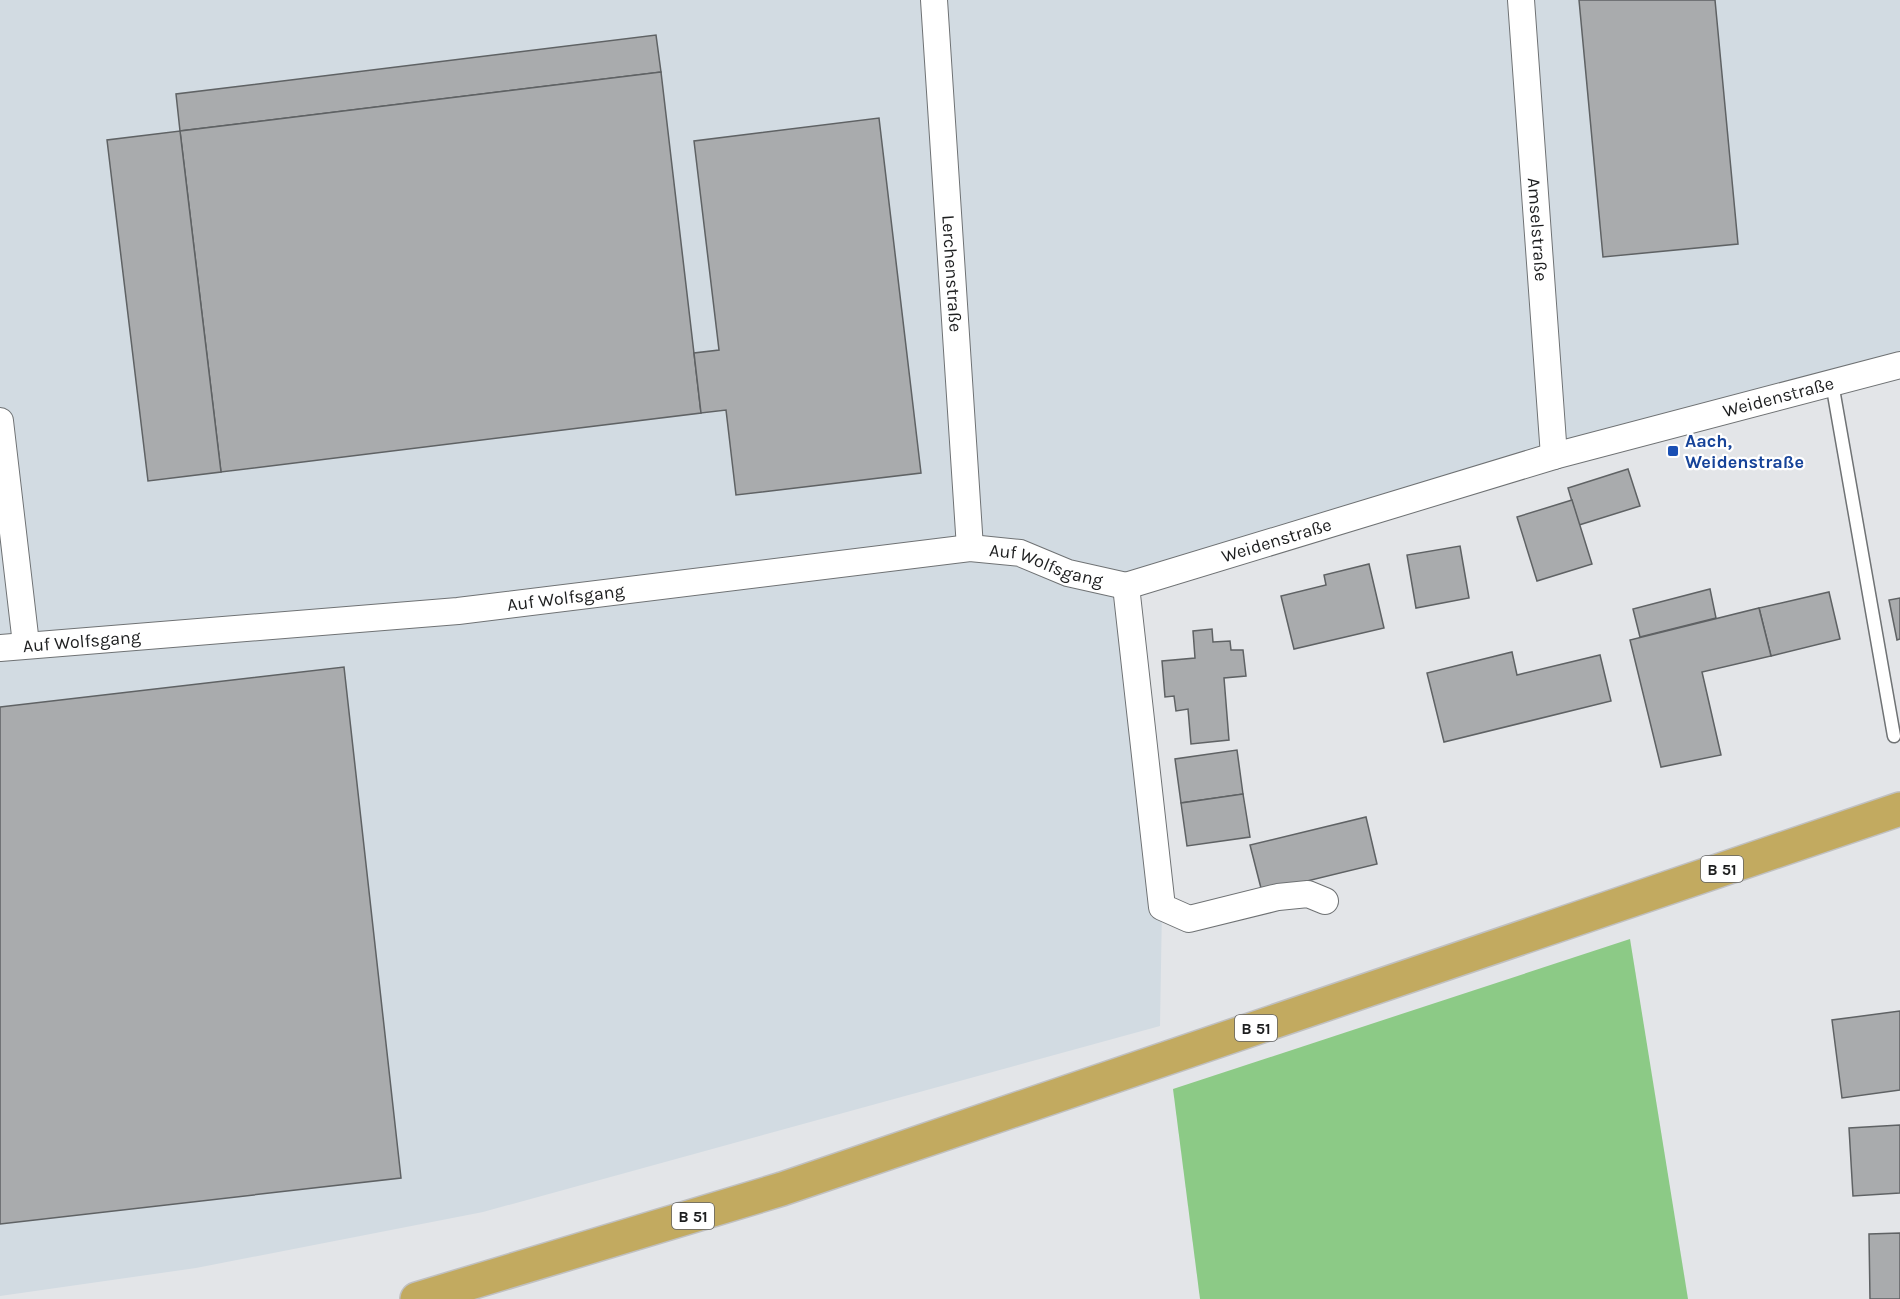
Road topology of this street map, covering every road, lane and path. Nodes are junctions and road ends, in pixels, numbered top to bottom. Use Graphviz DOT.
graph roads {
  1 [pos="934,0"];
  2 [pos="1521,0"];
  3 [pos="1900,365"];
  4 [pos="1832,383"];
  5 [pos="0,421"];
  6 [pos="1554,456"];
  7 [pos="970,548"];
  8 [pos="1126,586"];
  9 [pos="26,644"];
  10 [pos="0,648"];
  11 [pos="1894,736"];
  12 [pos="1900,809"];
  13 [pos="1325,900"];
  14 [pos="417,1299"];
  1 -- 7 [label="street, Lerchenstraße"];
  2 -- 6 [label="street, Amselstraße"];
  3 -- 4 [label="street, Weidenstraße"];
  4 -- 6 [label="street, Weidenstraße"];
  4 -- 11 [label="lane"];
  5 -- 9 [label="street"];
  6 -- 8 [label="street, Weidenstraße"];
  7 -- 8 [label="street, Auf Wolfsgang"];
  7 -- 9 [label="street, Auf Wolfsgang"];
  8 -- 13 [label="street"];
  9 -- 10 [label="street, Auf Wolfsgang"];
  12 -- 14 [label="highway, B 51"];
}
